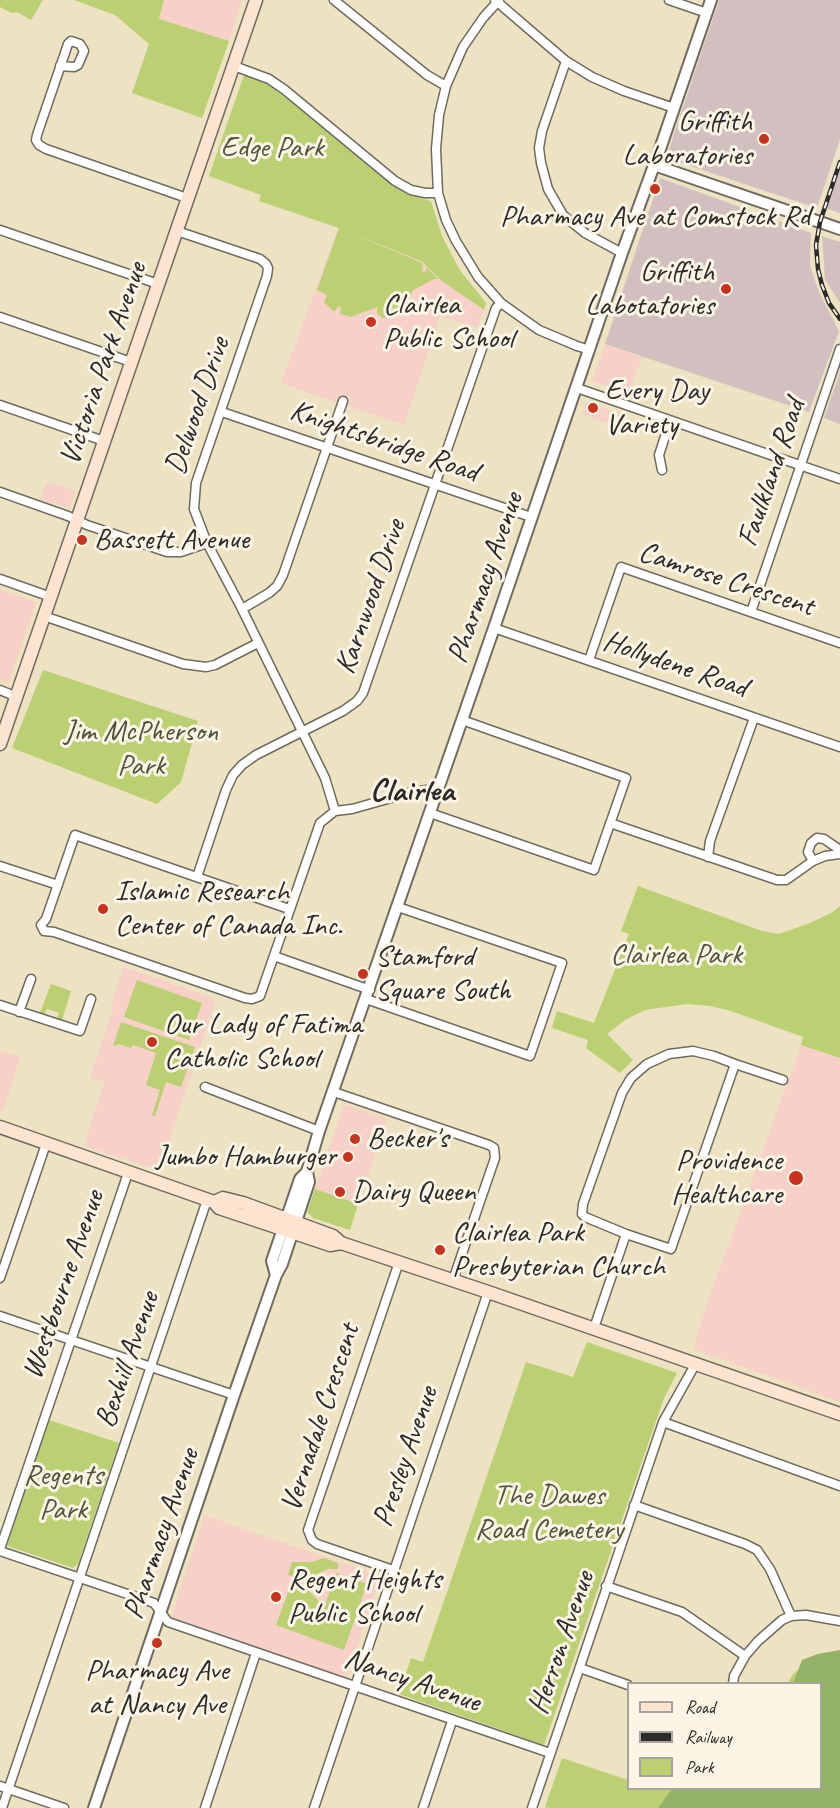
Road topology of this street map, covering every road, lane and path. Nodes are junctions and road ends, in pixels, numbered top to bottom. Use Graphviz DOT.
graph roads {
  1 [pos="256,0"];
  2 [pos="334,0"];
  3 [pos="669,0"];
  4 [pos="711,0"];
  5 [pos="497,1"];
  6 [pos="707,13"];
  7 [pos="566,61"];
  8 [pos="60,66"];
  9 [pos="234,66"];
  10 [pos="446,86"];
  11 [pos="674,108"];
  12 [pos="654,165"];
  13 [pos="438,193"];
  14 [pos="187,198"];
  15 [pos="840,229"];
  16 [pos="0,230"];
  17 [pos="177,231"];
  18 [pos="622,253"];
  19 [pos="158,284"];
  20 [pos="501,303"];
  21 [pos="0,317"];
  22 [pos="840,349"];
  23 [pos="590,350"];
  24 [pos="131,362"];
  25 [pos="577,388"];
  26 [pos="343,401"];
  27 [pos="0,405"];
  28 [pos="222,412"];
  29 [pos="670,421"];
  30 [pos="104,441"];
  31 [pos="327,447"];
  32 [pos="800,465"];
  33 [pos="662,470"];
  34 [pos="840,479"];
  35 [pos="435,484"];
  36 [pos="0,492"];
  37 [pos="531,517"];
  38 [pos="78,521"];
  39 [pos="207,543"];
  40 [pos="0,579"];
  41 [pos="51,597"];
  42 [pos="242,609"];
  43 [pos="751,612"];
  44 [pos="44,616"];
  45 [pos="495,628"];
  46 [pos="258,643"];
  47 [pos="840,643"];
  48 [pos="589,660"];
  49 [pos="0,690"];
  50 [pos="17,697"];
  51 [pos="754,718"];
  52 [pos="462,720"];
  53 [pos="302,732"];
  54 [pos="0,744"];
  55 [pos="840,747"];
  56 [pos="438,788"];
  57 [pos="335,811"];
  58 [pos="430,813"];
  59 [pos="610,823"];
  60 [pos="840,852"];
  61 [pos="708,856"];
  62 [pos="813,861"];
  63 [pos="0,866"];
  64 [pos="197,877"];
  65 [pos="58,885"];
  66 [pos="398,907"];
  67 [pos="289,909"];
  68 [pos="274,956"];
  69 [pos="31,979"];
  70 [pos="368,994"];
  71 [pos="91,999"];
  72 [pos="0,1005"];
  73 [pos="20,1012"];
  74 [pos="735,1064"];
  75 [pos="783,1080"];
  76 [pos="206,1087"];
  77 [pos="334,1092"];
  78 [pos="0,1127"];
  79 [pos="319,1131"];
  80 [pos="46,1144"];
  81 [pos="128,1173"];
  82 [pos="211,1201"];
  83 [pos="289,1226"];
  84 [pos="626,1234"];
  85 [pos="399,1262"];
  86 [pos="0,1278"];
  87 [pos="453,1280"];
  88 [pos="488,1292"];
  89 [pos="0,1316"];
  90 [pos="594,1328"];
  91 [pos="70,1340"];
  92 [pos="696,1363"];
  93 [pos="151,1367"];
  94 [pos="234,1395"];
  95 [pos="840,1414"];
  96 [pos="663,1422"];
  97 [pos="840,1486"];
  98 [pos="634,1505"];
  99 [pos="0,1550"];
  100 [pos="393,1570"];
  101 [pos="80,1578"];
  102 [pos="606,1587"];
  103 [pos="161,1612"];
  104 [pos="791,1616"];
  105 [pos="840,1621"];
  106 [pos="256,1653"];
  107 [pos="745,1656"];
  108 [pos="580,1668"];
  109 [pos="733,1682"];
  110 [pos="627,1685"];
  111 [pos="355,1686"];
  112 [pos="452,1721"];
  113 [pos="550,1753"];
  114 [pos="4,1787"];
  115 [pos="2,1808"];
  116 [pos="64,1808"];
  117 [pos="94,1808"];
  118 [pos="205,1808"];
  119 [pos="314,1808"];
  120 [pos="423,1808"];
  121 [pos="532,1808"];
  1 -- 9 [label="main road, Victoria Park Avenue"];
  2 -- 10 [label="street"];
  3 -- 6 [label="street"];
  4 -- 6 [label="street, Pharmacy Avenue"];
  5 -- 7 [label="street"];
  5 -- 10 [label="street"];
  6 -- 11 [label="street, Pharmacy Avenue"];
  7 -- 11 [label="street"];
  7 -- 18 [label="street"];
  8 -- 14 [label="street"];
  9 -- 13 [label="street"];
  9 -- 14 [label="main road, Victoria Park Avenue"];
  10 -- 13 [label="street"];
  11 -- 12 [label="street, Pharmacy Avenue"];
  12 -- 15 [label="street"];
  12 -- 18 [label="street, Pharmacy Avenue"];
  13 -- 20 [label="street"];
  14 -- 17 [label="main road, Victoria Park Avenue"];
  16 -- 19 [label="street"];
  17 -- 19 [label="main road, Victoria Park Avenue"];
  17 -- 28 [label="street, Delwood Drive"];
  18 -- 23 [label="street, Pharmacy Avenue"];
  19 -- 24 [label="main road, Victoria Park Avenue"];
  20 -- 23 [label="street"];
  20 -- 35 [label="street, Karnwood Drive"];
  21 -- 24 [label="street"];
  22 -- 32 [label="street, Faulkland Road"];
  23 -- 25 [label="street, Pharmacy Avenue"];
  24 -- 30 [label="main road, Victoria Park Avenue"];
  25 -- 29 [label="street"];
  25 -- 37 [label="street, Pharmacy Avenue"];
  26 -- 31 [label="street"];
  27 -- 30 [label="street"];
  28 -- 31 [label="street, Knightsbridge Road"];
  28 -- 39 [label="street, Delwood Drive"];
  29 -- 32 [label="street"];
  29 -- 33 [label="street"];
  30 -- 38 [label="main road, Victoria Park Avenue"];
  31 -- 35 [label="street, Knightsbridge Road"];
  31 -- 42 [label="street"];
  32 -- 34 [label="street"];
  32 -- 43 [label="street, Faulkland Road"];
  35 -- 37 [label="street, Knightsbridge Road"];
  35 -- 53 [label="street, Karnwood Drive"];
  36 -- 38 [label="street"];
  37 -- 45 [label="street, Pharmacy Avenue"];
  38 -- 39 [label="street"];
  38 -- 41 [label="main road, Victoria Park Avenue"];
  39 -- 42 [label="street, Delwood Drive"];
  40 -- 41 [label="street"];
  41 -- 44 [label="main road, Victoria Park Avenue"];
  42 -- 46 [label="street, Delwood Drive"];
  43 -- 47 [label="street, Camrose Crescent"];
  43 -- 48 [label="street, Camrose Crescent"];
  44 -- 46 [label="street"];
  44 -- 50 [label="main road, Victoria Park Avenue"];
  45 -- 48 [label="street, Hollydene Road"];
  45 -- 52 [label="street, Pharmacy Avenue"];
  46 -- 53 [label="street, Delwood Drive"];
  48 -- 51 [label="street, Hollydene Road"];
  49 -- 50 [label="street"];
  50 -- 54 [label="main road, Victoria Park Avenue"];
  51 -- 55 [label="street, Hollydene Road"];
  51 -- 61 [label="street"];
  52 -- 56 [label="street, Pharmacy Avenue"];
  52 -- 59 [label="street"];
  53 -- 57 [label="street, Delwood Drive"];
  53 -- 64 [label="street, Karnwood Drive"];
  56 -- 57 [label="street"];
  56 -- 58 [label="street, Pharmacy Avenue"];
  57 -- 67 [label="street"];
  58 -- 59 [label="street"];
  58 -- 66 [label="street, Pharmacy Avenue"];
  59 -- 61 [label="street"];
  60 -- 62 [label="street"];
  60 -- 62 [label="street"];
  61 -- 62 [label="street"];
  63 -- 65 [label="street"];
  64 -- 65 [label="street"];
  64 -- 67 [label="street"];
  65 -- 68 [label="street"];
  66 -- 70 [label="street, Pharmacy Avenue"];
  66 -- 70 [label="street"];
  67 -- 68 [label="street"];
  68 -- 70 [label="street"];
  69 -- 73 [label="street"];
  70 -- 77 [label="street, Pharmacy Avenue"];
  71 -- 73 [label="street"];
  72 -- 73 [label="street"];
  74 -- 75 [label="street"];
  74 -- 84 [label="street"];
  74 -- 84 [label="street"];
  76 -- 79 [label="street"];
  77 -- 79 [label="street, Pharmacy Avenue"];
  77 -- 87 [label="street"];
  78 -- 80 [label="main road"];
  79 -- 83 [label="street, Pharmacy Avenue"];
  80 -- 81 [label="main road"];
  80 -- 86 [label="street"];
  81 -- 82 [label="main road"];
  81 -- 91 [label="street, Westbourne Avenue"];
  82 -- 83 [label="main road"];
  82 -- 93 [label="street, Bexhill Avenue"];
  83 -- 85 [label="main road"];
  83 -- 94 [label="street, Pharmacy Avenue"];
  84 -- 90 [label="street"];
  85 -- 87 [label="main road"];
  85 -- 100 [label="street, Vernadale Crescent"];
  87 -- 88 [label="main road"];
  88 -- 90 [label="main road"];
  88 -- 100 [label="street, Presley Avenue"];
  89 -- 91 [label="street"];
  90 -- 92 [label="main road"];
  91 -- 93 [label="street"];
  91 -- 99 [label="street, Westbourne Avenue"];
  92 -- 95 [label="main road"];
  92 -- 96 [label="street, Herron Avenue"];
  93 -- 94 [label="street"];
  93 -- 101 [label="street, Bexhill Avenue"];
  94 -- 103 [label="street, Pharmacy Avenue"];
  96 -- 97 [label="street"];
  96 -- 98 [label="street, Herron Avenue"];
  98 -- 102 [label="street, Herron Avenue"];
  98 -- 104 [label="street"];
  99 -- 101 [label="street, Nancy Avenue"];
  100 -- 111 [label="street, Presley Avenue"];
  101 -- 103 [label="street, Nancy Avenue"];
  101 -- 114 [label="street, Bexhill Avenue"];
  102 -- 107 [label="street"];
  102 -- 108 [label="street, Herron Avenue"];
  103 -- 106 [label="street, Nancy Avenue"];
  103 -- 117 [label="street, Pharmacy Avenue"];
  104 -- 105 [label="street"];
  104 -- 107 [label="street"];
  106 -- 111 [label="street, Nancy Avenue"];
  106 -- 118 [label="street"];
  107 -- 109 [label="street"];
  108 -- 110 [label="street"];
  108 -- 113 [label="street, Herron Avenue"];
  111 -- 112 [label="street, Nancy Avenue"];
  111 -- 119 [label="street, Presley Avenue"];
  112 -- 113 [label="street, Nancy Avenue"];
  112 -- 120 [label="street"];
  113 -- 121 [label="street, Herron Avenue"];
  114 -- 115 [label="street, Bexhill Avenue"];
  114 -- 116 [label="street"];
}
